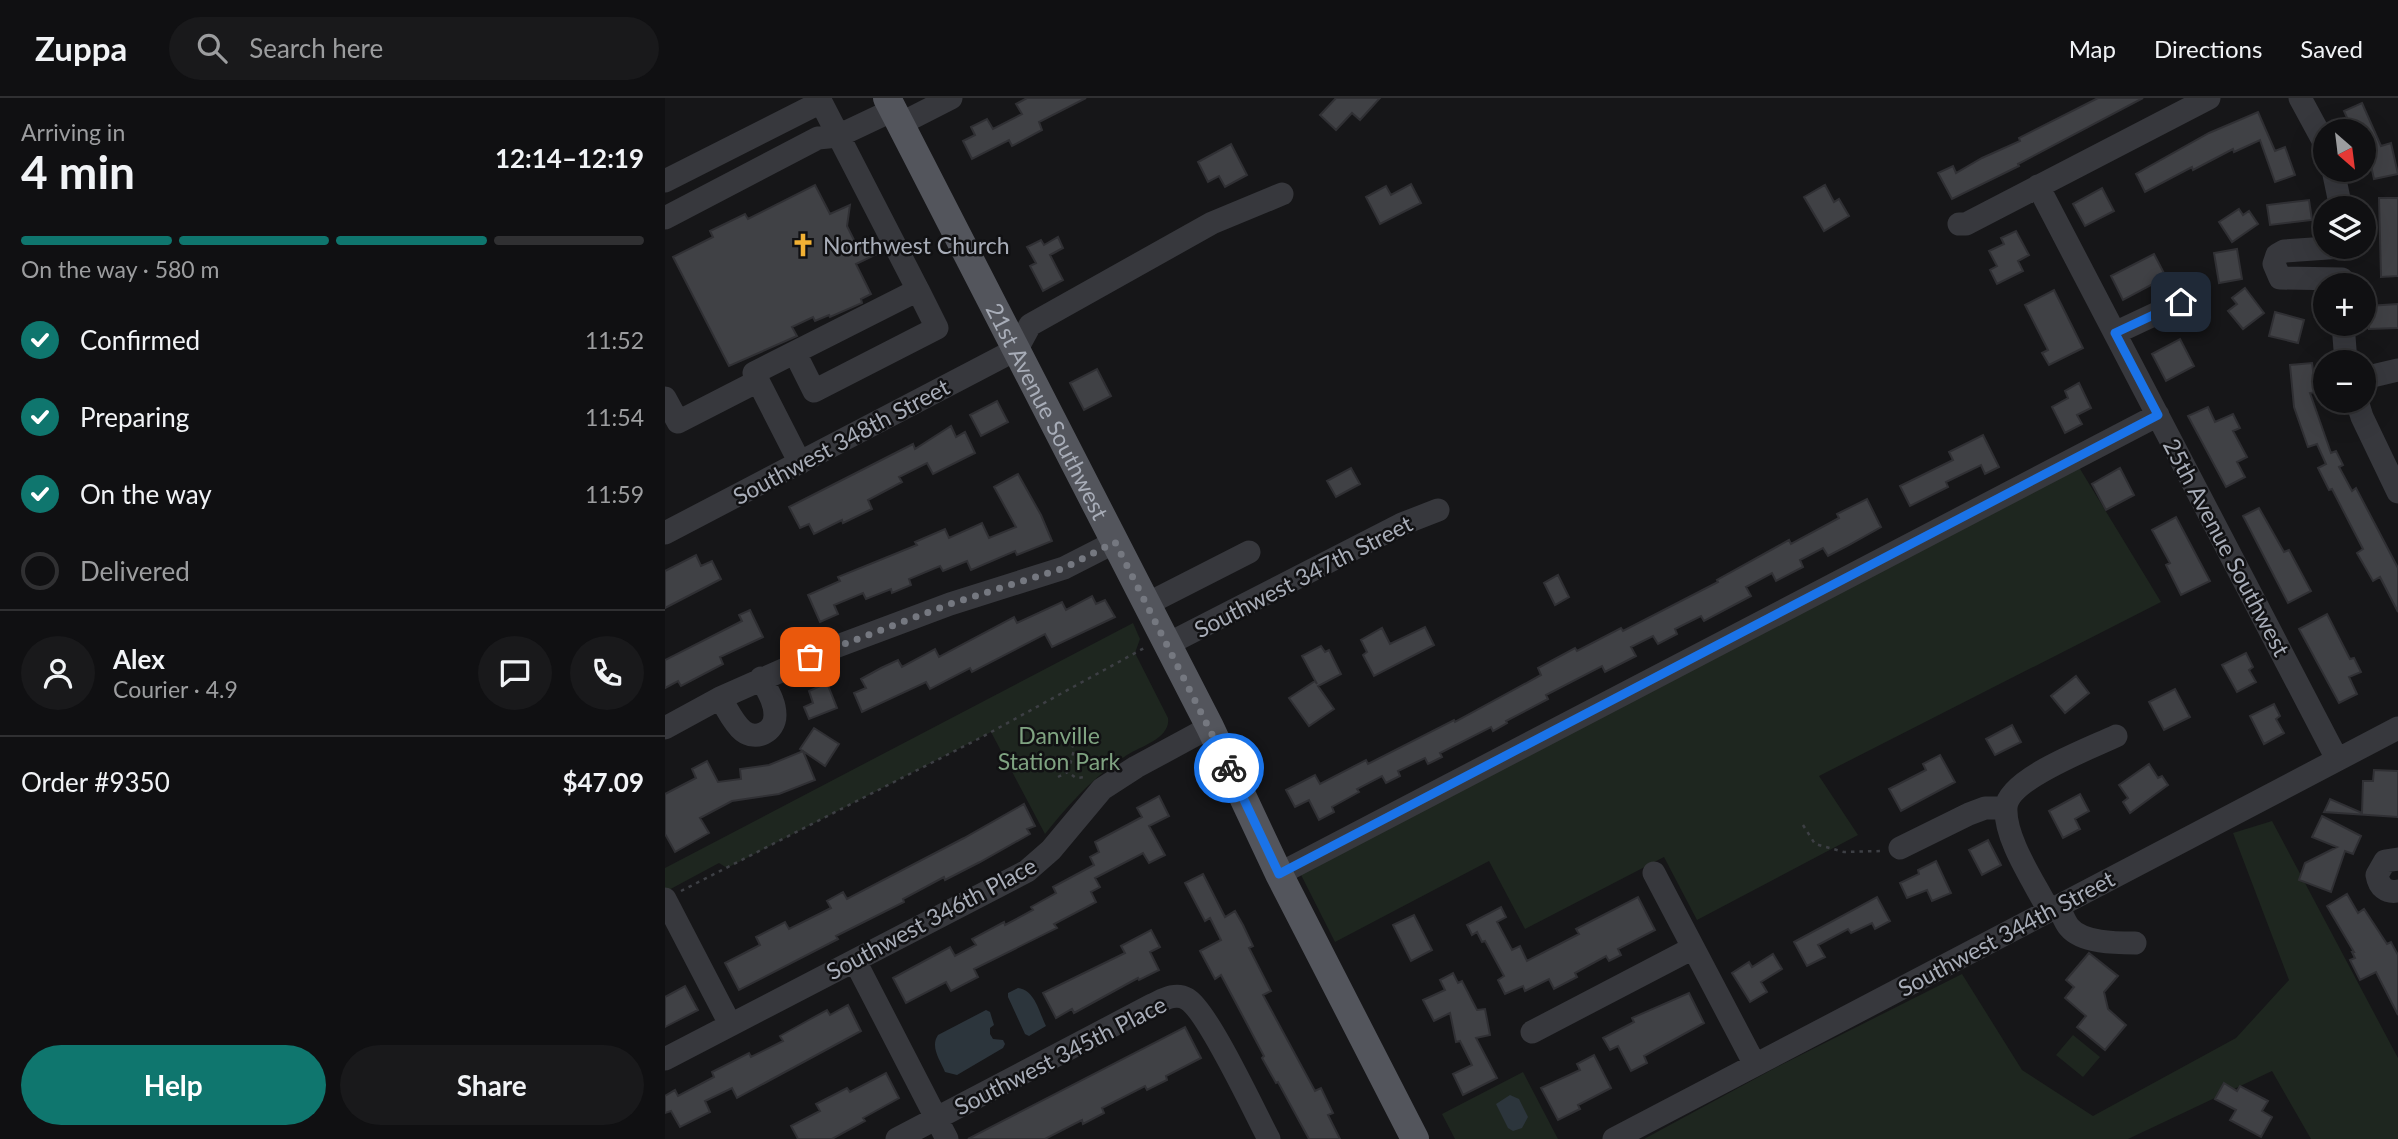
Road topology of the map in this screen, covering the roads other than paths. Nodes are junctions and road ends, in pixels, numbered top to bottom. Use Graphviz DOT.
graph roads {
  1 [pos="951,98"];
  2 [pos="2209,98"];
  3 [pos="2300,98"];
  4 [pos="893,111"];
  5 [pos="2313,122"];
  6 [pos="838,136"];
  7 [pos="665,181"];
  8 [pos="2038,186"];
  9 [pos="1282,194"];
  10 [pos="665,218"];
  11 [pos="1959,224"];
  12 [pos="2313,249"];
  13 [pos="2313,280"];
  14 [pos="918,290"];
  15 [pos="2181,302"];
  16 [pos="2115,333"];
  17 [pos="1017,349"];
  18 [pos="795,353"];
  19 [pos="2398,370"];
  20 [pos="2376,375"];
  21 [pos="758,382"];
  22 [pos="665,398"];
  23 [pos="2361,413"];
  24 [pos="2158,415"];
  25 [pos="800,463"];
  26 [pos="2398,492"];
  27 [pos="1438,510"];
  28 [pos="665,533"];
  29 [pos="1115,542"];
  30 [pos="1249,552"];
  31 [pos="1147,604"];
  32 [pos="1166,641"];
  33 [pos="761,678"];
  34 [pos="720,698"];
  35 [pos="1210,727"];
  36 [pos="665,728"];
  37 [pos="2398,728"];
  38 [pos="2116,736"];
  39 [pos="2337,759"];
  40 [pos="2007,804"];
  41 [pos="1900,848"];
  42 [pos="2398,859"];
  43 [pos="1654,873"];
  44 [pos="1279,874"];
  45 [pos="2398,891"];
  46 [pos="665,899"];
  47 [pos="2054,908"];
  48 [pos="2135,943"];
  49 [pos="1693,948"];
  50 [pos="855,961"];
  51 [pos="730,1024"];
  52 [pos="1531,1032"];
  53 [pos="665,1059"];
  54 [pos="1755,1065"];
  55 [pos="937,1118"];
  56 [pos="897,1139"];
  57 [pos="947,1139"];
  58 [pos="1269,1139"];
  59 [pos="1415,1139"];
  60 [pos="1614,1139"];
  1 -- 4 [label="street"];
  2 -- 8 [label="street"];
  3 -- 5 [label="street"];
  4 -- 6 [label="street"];
  4 -- 17 [label="main road, 21st Avenue Southwest"];
  6 -- 7 [label="street"];
  6 -- 10 [label="street"];
  6 -- 14 [label="street"];
  8 -- 11 [label="street"];
  8 -- 16 [label="street, 25th Avenue Southwest"];
  9 -- 17 [label="street"];
  12 -- 13 [label="street"];
  14 -- 18 [label="street"];
  14 -- 18 [label="street"];
  15 -- 16 [label="street"];
  16 -- 24 [label="street, 25th Avenue Southwest"];
  17 -- 25 [label="street, Southwest 348th Street"];
  17 -- 29 [label="main road, 21st Avenue Southwest"];
  18 -- 21 [label="street"];
  19 -- 20 [label="street"];
  21 -- 22 [label="street"];
  21 -- 25 [label="street"];
  23 -- 26 [label="street"];
  24 -- 39 [label="street, 25th Avenue Southwest"];
  24 -- 44 [label="street"];
  25 -- 28 [label="street, Southwest 348th Street"];
  27 -- 32 [label="street, Southwest 347th Street"];
  29 -- 31 [label="main road, 21st Avenue Southwest"];
  29 -- 33 [label="street"];
  30 -- 31 [label="street"];
  31 -- 32 [label="main road, 21st Avenue Southwest"];
  32 -- 35 [label="main road, 21st Avenue Southwest"];
  33 -- 34 [label="street"];
  33 -- 34 [label="street"];
  34 -- 36 [label="street"];
  35 -- 44 [label="main road, 21st Avenue Southwest"];
  35 -- 50 [label="street, Southwest 346th Place"];
  37 -- 39 [label="street, Southwest 344th Street"];
  38 -- 40 [label="street"];
  39 -- 47 [label="street, Southwest 344th Street"];
  40 -- 41 [label="street"];
  40 -- 47 [label="street"];
  42 -- 45 [label="street"];
  43 -- 49 [label="street"];
  44 -- 59 [label="main road, 21st Avenue Southwest"];
  46 -- 51 [label="street"];
  47 -- 48 [label="street"];
  47 -- 54 [label="street, Southwest 344th Street"];
  49 -- 52 [label="street"];
  49 -- 54 [label="street"];
  50 -- 51 [label="street, Southwest 346th Place"];
  50 -- 55 [label="street"];
  51 -- 53 [label="street, Southwest 346th Place"];
  54 -- 60 [label="street, Southwest 344th Street"];
  55 -- 56 [label="street, Southwest 345th Place"];
  55 -- 57 [label="street"];
  55 -- 58 [label="street, Southwest 345th Place"];
}
